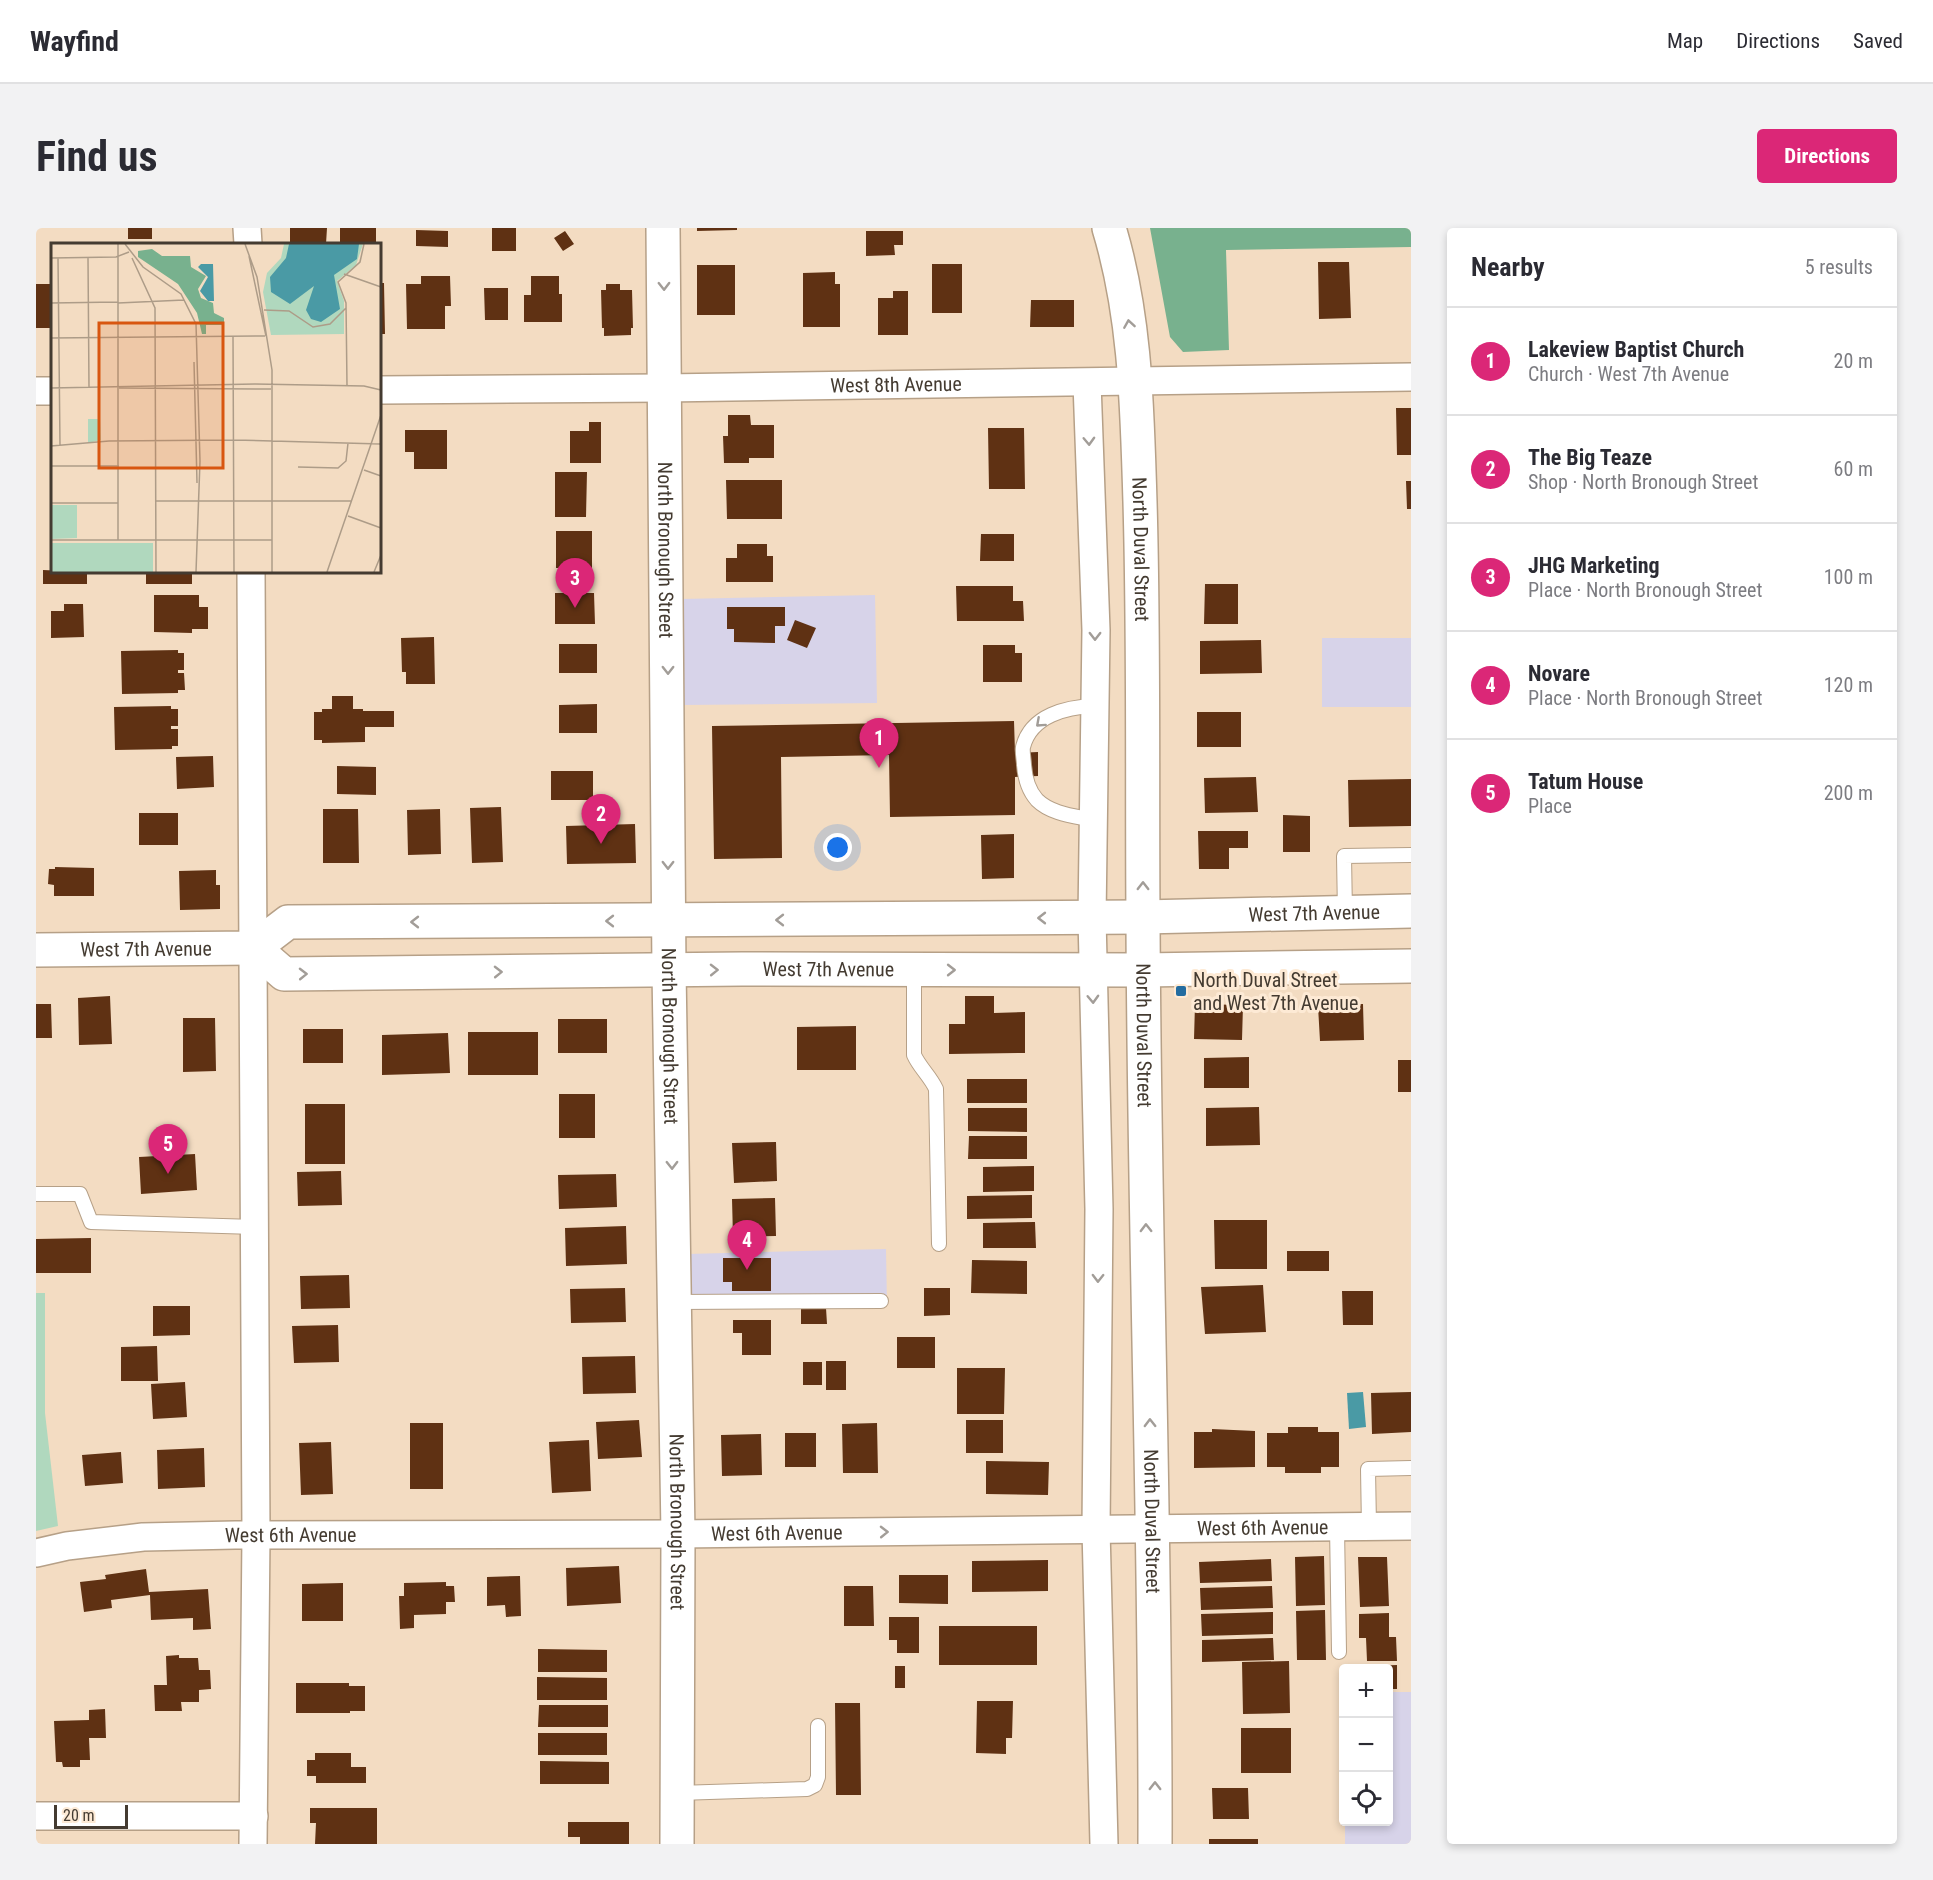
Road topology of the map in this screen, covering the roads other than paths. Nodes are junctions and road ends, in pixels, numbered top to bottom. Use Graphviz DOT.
graph roads {
  1 [pos="663,228"];
  2 [pos="1109,228"];
  3 [pos="1411,377"];
  4 [pos="1136,382"];
  5 [pos="1087,383"];
  6 [pos="665,388"];
  7 [pos="381,390"];
  8 [pos="251,573"];
  9 [pos="1094,706"];
  10 [pos="1093,820"];
  11 [pos="1411,855"];
  12 [pos="1411,912"];
  13 [pos="1345,914"];
  14 [pos="1143,917"];
  15 [pos="1092,918"];
  16 [pos="839,920"];
  17 [pos="669,921"];
  18 [pos="254,948"];
  19 [pos="36,950"];
  20 [pos="1411,966"];
  21 [pos="669,970"];
  22 [pos="839,970"];
  23 [pos="914,970"];
  24 [pos="1092,970"];
  25 [pos="1143,970"];
  26 [pos="36,1194"];
  27 [pos="255,1227"];
  28 [pos="939,1244"];
  29 [pos="881,1301"];
  30 [pos="675,1302"];
  31 [pos="1411,1468"];
  32 [pos="1370,1526"];
  33 [pos="1411,1526"];
  34 [pos="1337,1527"];
  35 [pos="1153,1528"];
  36 [pos="1096,1529"];
  37 [pos="678,1534"];
  38 [pos="256,1535"];
  39 [pos="36,1553"];
  40 [pos="1340,1652"];
  41 [pos="818,1726"];
  42 [pos="678,1792"];
  43 [pos="36,1816"];
  44 [pos="254,1816"];
  45 [pos="253,1844"];
  46 [pos="677,1844"];
  47 [pos="1104,1844"];
  48 [pos="1155,1844"];
  1 -- 6 [label="main road, North Bronough Street, one-way"];
  4 -- 2 [label="main road, North Duval Street, one-way"];
  3 -- 4 [label="street, West 8th Avenue"];
  4 -- 5 [label="street, West 8th Avenue"];
  14 -- 4 [label="main road, North Duval Street, one-way"];
  5 -- 6 [label="street, West 8th Avenue"];
  5 -- 9 [label="street, one-way"];
  6 -- 7 [label="street, West 8th Avenue"];
  6 -- 17 [label="main road, North Bronough Street, one-way"];
  8 -- 18 [label="street"];
  9 -- 10 [label="street"];
  9 -- 10 [label="lane, one-way"];
  10 -- 15 [label="street"];
  11 -- 13 [label="lane"];
  12 -- 13 [label="main road, West 7th Avenue"];
  13 -- 14 [label="main road, West 7th Avenue"];
  14 -- 15 [label="main road, West 7th Avenue"];
  14 -- 25 [label="main road, North Duval Street"];
  15 -- 16 [label="main road, West 7th Avenue, one-way"];
  15 -- 24 [label="street"];
  16 -- 17 [label="main road, West 7th Avenue, one-way"];
  16 -- 22 [label="main road"];
  17 -- 18 [label="main road, West 7th Avenue, one-way"];
  17 -- 21 [label="main road, North Bronough Street"];
  18 -- 19 [label="main road, West 7th Avenue"];
  18 -- 21 [label="main road, West 7th Avenue, one-way"];
  18 -- 27 [label="street"];
  20 -- 25 [label="main road, West 7th Avenue"];
  21 -- 22 [label="main road, West 7th Avenue, one-way"];
  21 -- 30 [label="main road, North Bronough Street, one-way"];
  22 -- 23 [label="main road, West 7th Avenue"];
  23 -- 24 [label="main road, West 7th Avenue, one-way"];
  23 -- 28 [label="lane"];
  24 -- 25 [label="main road, West 7th Avenue"];
  24 -- 36 [label="street, one-way"];
  35 -- 25 [label="main road, North Duval Street, one-way"];
  26 -- 27 [label="lane"];
  27 -- 38 [label="street"];
  29 -- 30 [label="lane"];
  30 -- 37 [label="main road, North Bronough Street"];
  31 -- 32 [label="lane"];
  32 -- 33 [label="street, West 6th Avenue"];
  32 -- 34 [label="street, West 6th Avenue"];
  34 -- 35 [label="street, West 6th Avenue"];
  34 -- 40 [label="lane"];
  35 -- 36 [label="street, West 6th Avenue"];
  48 -- 35 [label="main road, North Duval Street, one-way"];
  37 -- 36 [label="street, West 6th Avenue, one-way"];
  36 -- 47 [label="street"];
  37 -- 38 [label="street, West 6th Avenue"];
  37 -- 42 [label="main road, North Bronough Street"];
  38 -- 39 [label="street, West 6th Avenue"];
  38 -- 44 [label="street"];
  41 -- 42 [label="lane"];
  42 -- 46 [label="main road, North Bronough Street"];
  43 -- 44 [label="street"];
  44 -- 45 [label="street"];
}
